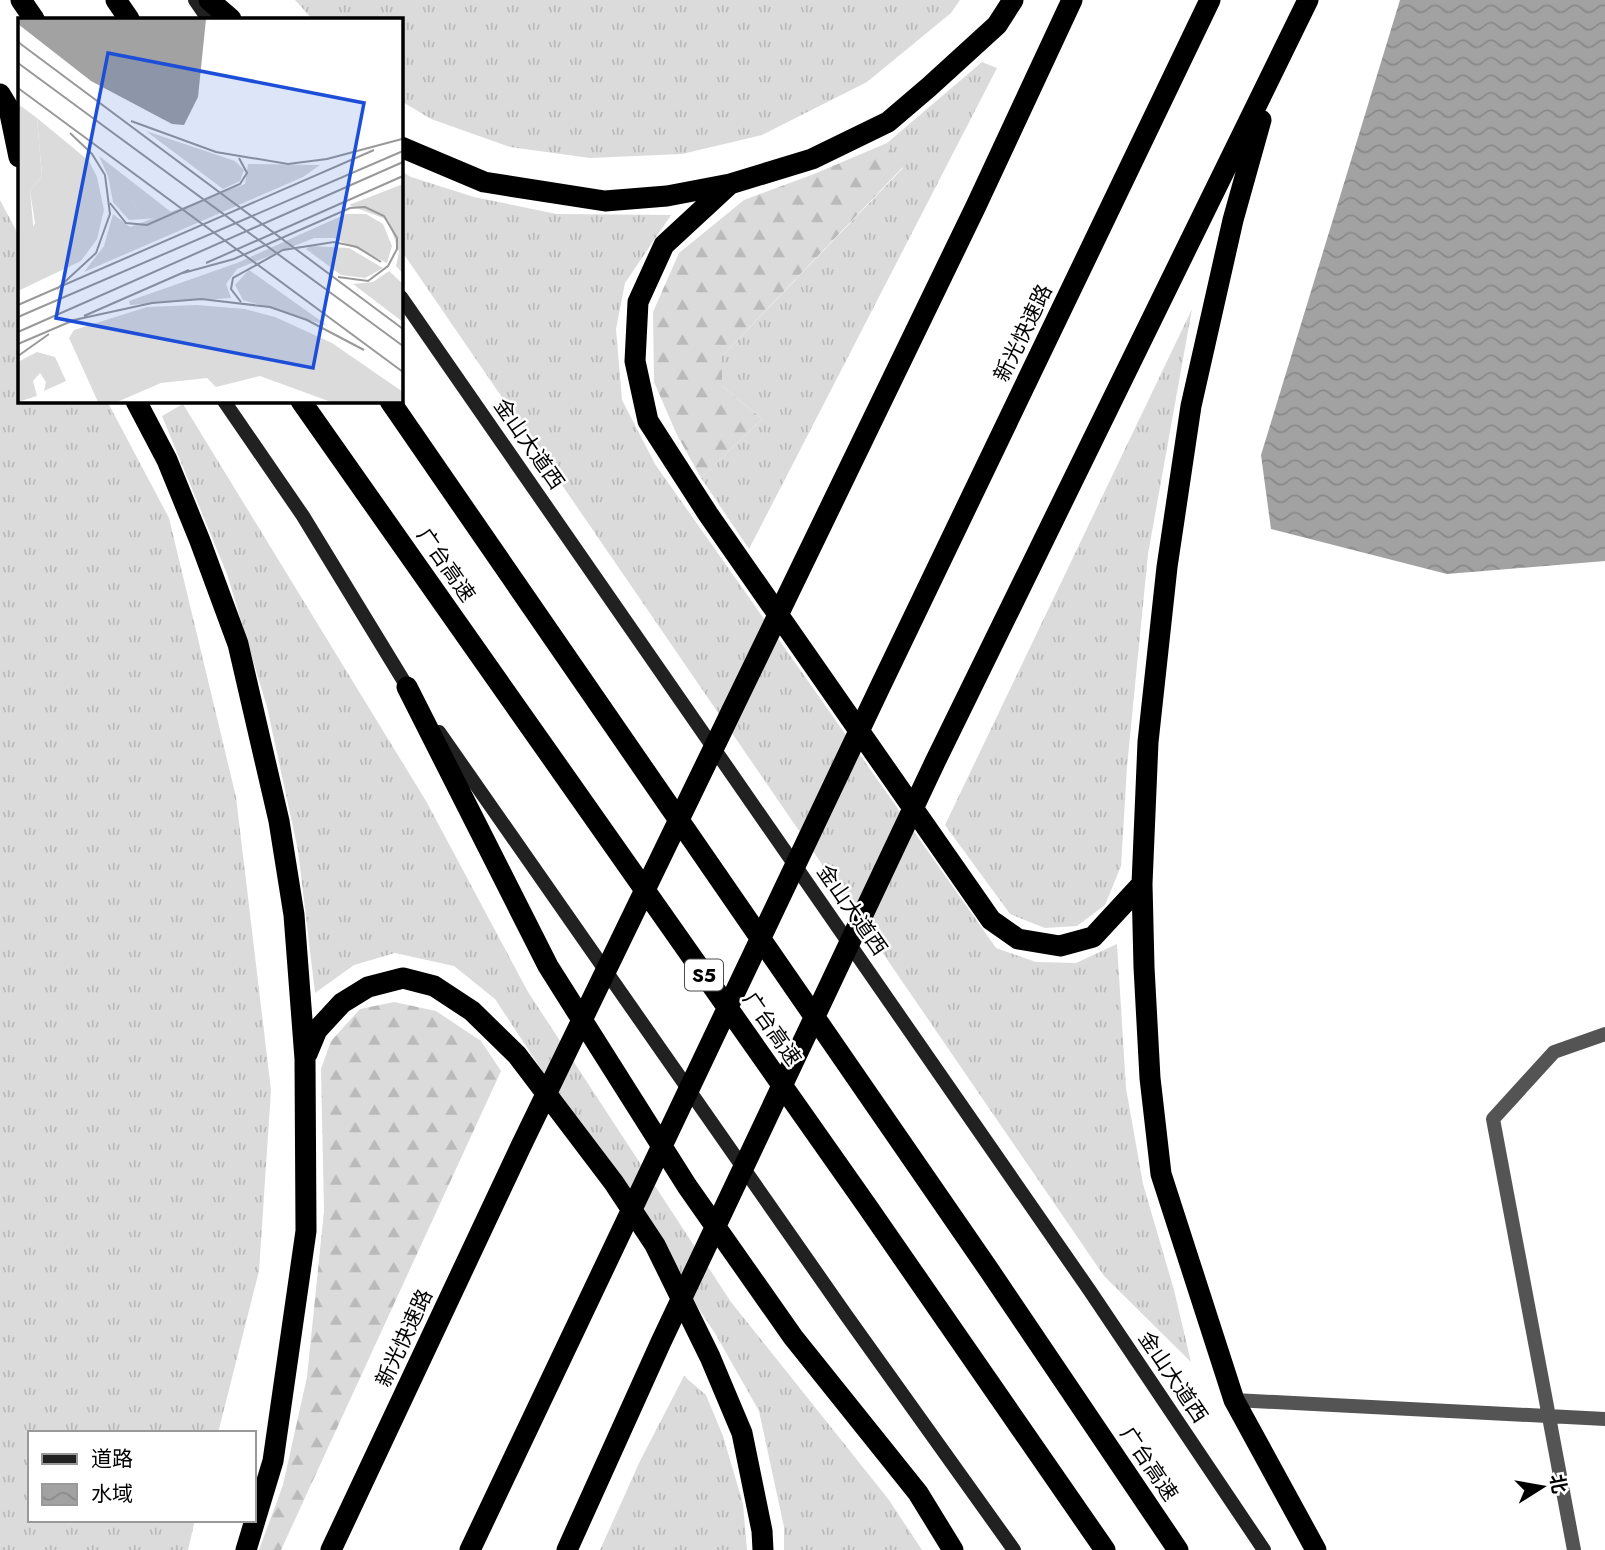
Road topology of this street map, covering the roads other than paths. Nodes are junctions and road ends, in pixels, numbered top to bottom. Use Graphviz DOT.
graph roads {
  1 [pos="21,0"];
  2 [pos="116,0"];
  3 [pos="195,0"];
  4 [pos="209,0"];
  5 [pos="1013,0"];
  6 [pos="1072,0"];
  7 [pos="1210,0"];
  8 [pos="1308,0"];
  9 [pos="33,18"];
  10 [pos="128,18"];
  11 [pos="207,18"];
  12 [pos="230,18"];
  13 [pos="1276,66"];
  14 [pos="7,106"];
  15 [pos="402,147"];
  16 [pos="18,153"];
  17 [pos="730,184"];
  18 [pos="402,297"];
  19 [pos="137,402"];
  20 [pos="225,402"];
  21 [pos="302,402"];
  22 [pos="391,402"];
  23 [pos="407,687"];
  24 [pos="1142,884"];
  25 [pos="1605,1034"];
  26 [pos="305,1059"];
  27 [pos="1234,1400"];
  28 [pos="1549,1417"];
  29 [pos="1605,1419"];
  30 [pos="256,1517"];
  31 [pos="582,1519"];
  32 [pos="254,1522"];
  33 [pos="246,1550"];
  34 [pos="331,1550"];
  35 [pos="470,1550"];
  36 [pos="567,1550"];
  37 [pos="574,1550"];
  38 [pos="763,1550"];
  39 [pos="953,1550"];
  40 [pos="1014,1550"];
  41 [pos="1105,1550"];
  42 [pos="1178,1550"];
  43 [pos="1264,1550"];
  44 [pos="1315,1550"];
  45 [pos="1574,1550"];
  1 -- 9 [label="highway"];
  2 -- 10 [label="highway"];
  3 -- 11 [label="main road"];
  4 -- 12 [label="highway"];
  5 -- 17 [label="highway"];
  6 -- 34 [label="highway, 新光快速路"];
  7 -- 35 [label="highway, 新光快速路"];
  8 -- 13 [label="highway"];
  13 -- 24 [label="highway"];
  13 -- 31 [label="highway"];
  14 -- 16 [label="highway"];
  15 -- 17 [label="highway"];
  17 -- 24 [label="highway"];
  18 -- 43 [label="main road, 金山大道西"];
  19 -- 26 [label="highway"];
  20 -- 23 [label="main road"];
  21 -- 41 [label="highway, 广台高速 / S5"];
  22 -- 42 [label="highway, 广台高速"];
  23 -- 39 [label="highway"];
  23 -- 40 [label="main road"];
  24 -- 27 [label="highway"];
  25 -- 28 [label="street"];
  26 -- 30 [label="highway"];
  26 -- 38 [label="highway"];
  27 -- 28 [label="street"];
  27 -- 44 [label="highway"];
  28 -- 29 [label="street"];
  28 -- 45 [label="street"];
  31 -- 36 [label="highway"];
  31 -- 37 [label="highway"];
  32 -- 33 [label="highway"];
}
